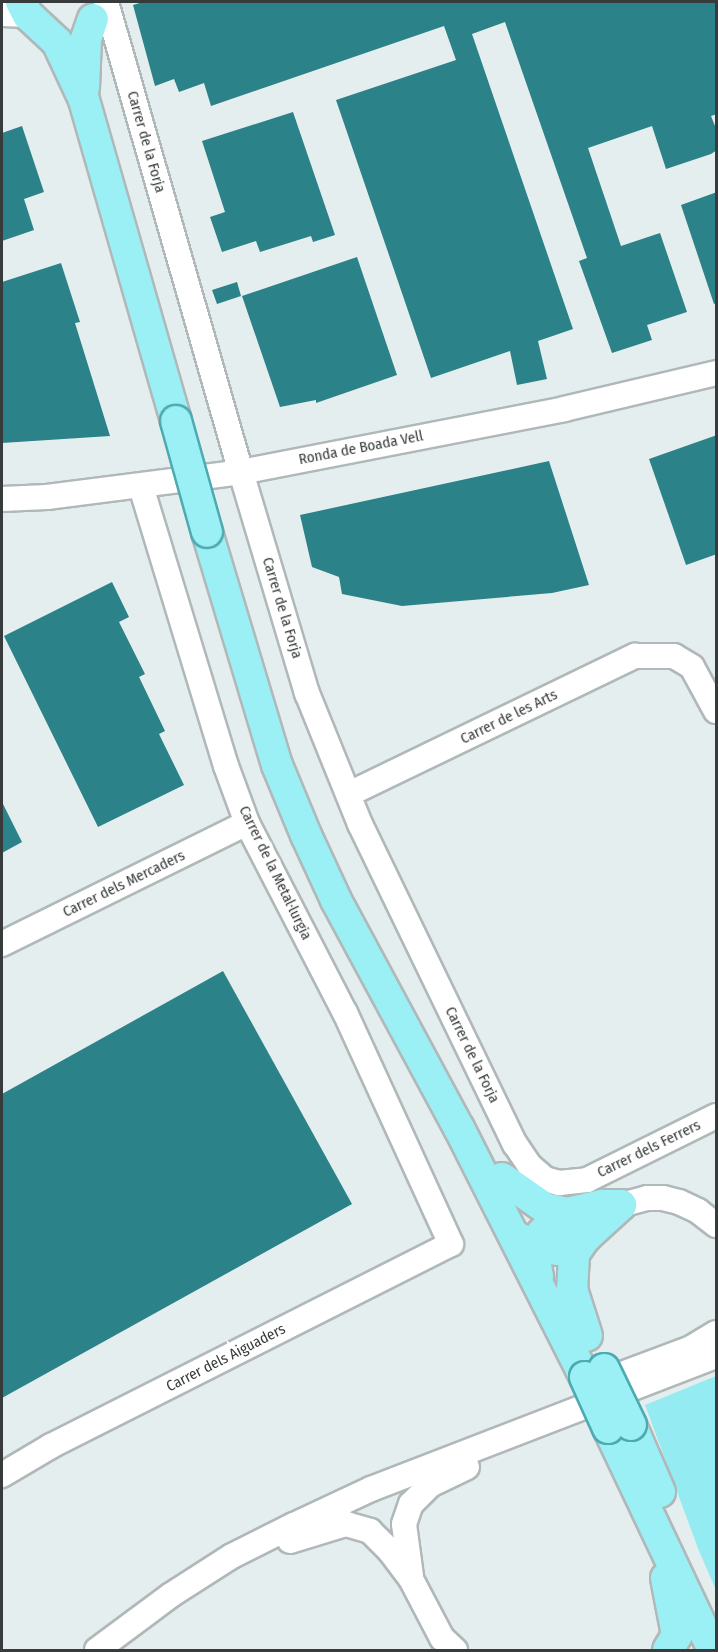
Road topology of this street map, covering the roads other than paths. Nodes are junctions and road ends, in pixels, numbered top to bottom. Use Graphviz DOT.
graph roads {
  1 [pos="101,7"];
  2 [pos="24,14"];
  3 [pos="84,100"];
  4 [pos="717,373"];
  5 [pos="241,472"];
  6 [pos="141,486"];
  7 [pos="2,499"];
  8 [pos="257,699"];
  9 [pos="717,711"];
  10 [pos="349,794"];
  11 [pos="247,823"];
  12 [pos="2,944"];
  13 [pos="717,1116"];
  14 [pos="502,1178"];
  15 [pos="545,1179"];
  16 [pos="621,1205"];
  17 [pos="567,1213"];
  18 [pos="717,1225"];
  19 [pos="585,1238"];
  20 [pos="526,1240"];
  21 [pos="452,1244"];
  22 [pos="717,1334"];
  23 [pos="587,1336"];
  24 [pos="717,1356"];
  25 [pos="717,1371"];
  26 [pos="594,1373"];
  27 [pos="620,1427"];
  28 [pos="2,1475"];
  29 [pos="648,1515"];
  30 [pos="264,1540"];
  31 [pos="411,1579"];
  32 [pos="714,1613"];
  33 [pos="713,1649"];
  34 [pos="97,1650"];
  35 [pos="118,1650"];
  36 [pos="455,1650"];
  37 [pos="670,1650"];
  1 -- 2 [label="main road"];
  1 -- 3 [label="main road"];
  1 -- 5 [label="street, Carrer de la Forja"];
  2 -- 3 [label="main road"];
  3 -- 8 [label="main road, bridge"];
  4 -- 5 [label="street, Ronda de Boada Vell"];
  5 -- 6 [label="street, Ronda de Boada Vell"];
  5 -- 10 [label="street, Carrer de la Forja"];
  6 -- 7 [label="street, Ronda de Boada Vell"];
  6 -- 11 [label="street, Carrer de la Metal·lurgia"];
  8 -- 14 [label="main road"];
  8 -- 20 [label="main road"];
  9 -- 10 [label="street, Carrer de les Arts"];
  10 -- 15 [label="street, Carrer de la Forja"];
  11 -- 12 [label="street, Carrer dels Mercaders"];
  11 -- 21 [label="street, Carrer de la Metal·lurgia"];
  13 -- 15 [label="street, Carrer dels Ferrers"];
  14 -- 17 [label="main road"];
  14 -- 20 [label="main road"];
  16 -- 17 [label="main road"];
  16 -- 18 [label="street"];
  16 -- 19 [label="main road"];
  17 -- 20 [label="main road"];
  19 -- 20 [label="main road"];
  19 -- 23 [label="main road"];
  20 -- 23 [label="main road"];
  20 -- 26 [label="main road"];
  21 -- 28 [label="street, Carrer dels Aiguaders"];
  22 -- 30 [label="street"];
  23 -- 26 [label="main road"];
  24 -- 30 [label="street"];
  25 -- 31 [label="street"];
  26 -- 27 [label="main road, bridge"];
  27 -- 29 [label="main road"];
  27 -- 32 [label="main road"];
  29 -- 33 [label="main road"];
  29 -- 37 [label="main road"];
  30 -- 34 [label="street"];
  31 -- 35 [label="street"];
  31 -- 36 [label="street"];
  32 -- 33 [label="main road"];
  33 -- 37 [label="main road"];
}
